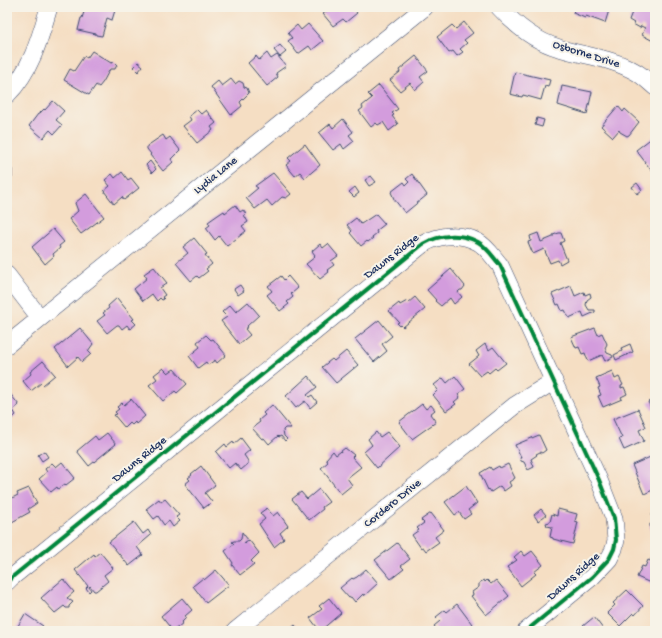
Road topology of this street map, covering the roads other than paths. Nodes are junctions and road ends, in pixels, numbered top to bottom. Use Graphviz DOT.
graph roads {
  1 [pos="49,7"];
  2 [pos="425,7"];
  3 [pos="499,7"];
  4 [pos="655,87"];
  5 [pos="7,94"];
  6 [pos="7,275"];
  7 [pos="40,318"];
  8 [pos="7,345"];
  9 [pos="554,381"];
  10 [pos="8,578"];
  11 [pos="235,631"];
  12 [pos="526,631"];
  1 -- 5 [label="street"];
  2 -- 7 [label="street, Lydia Lane"];
  3 -- 4 [label="street, Osborne Drive"];
  6 -- 7 [label="street"];
  7 -- 8 [label="street, Lydia Lane"];
  9 -- 10 [label="street, Dawns Ridge"];
  9 -- 11 [label="street, Cordero Drive"];
  9 -- 12 [label="street, Dawns Ridge"];
}
